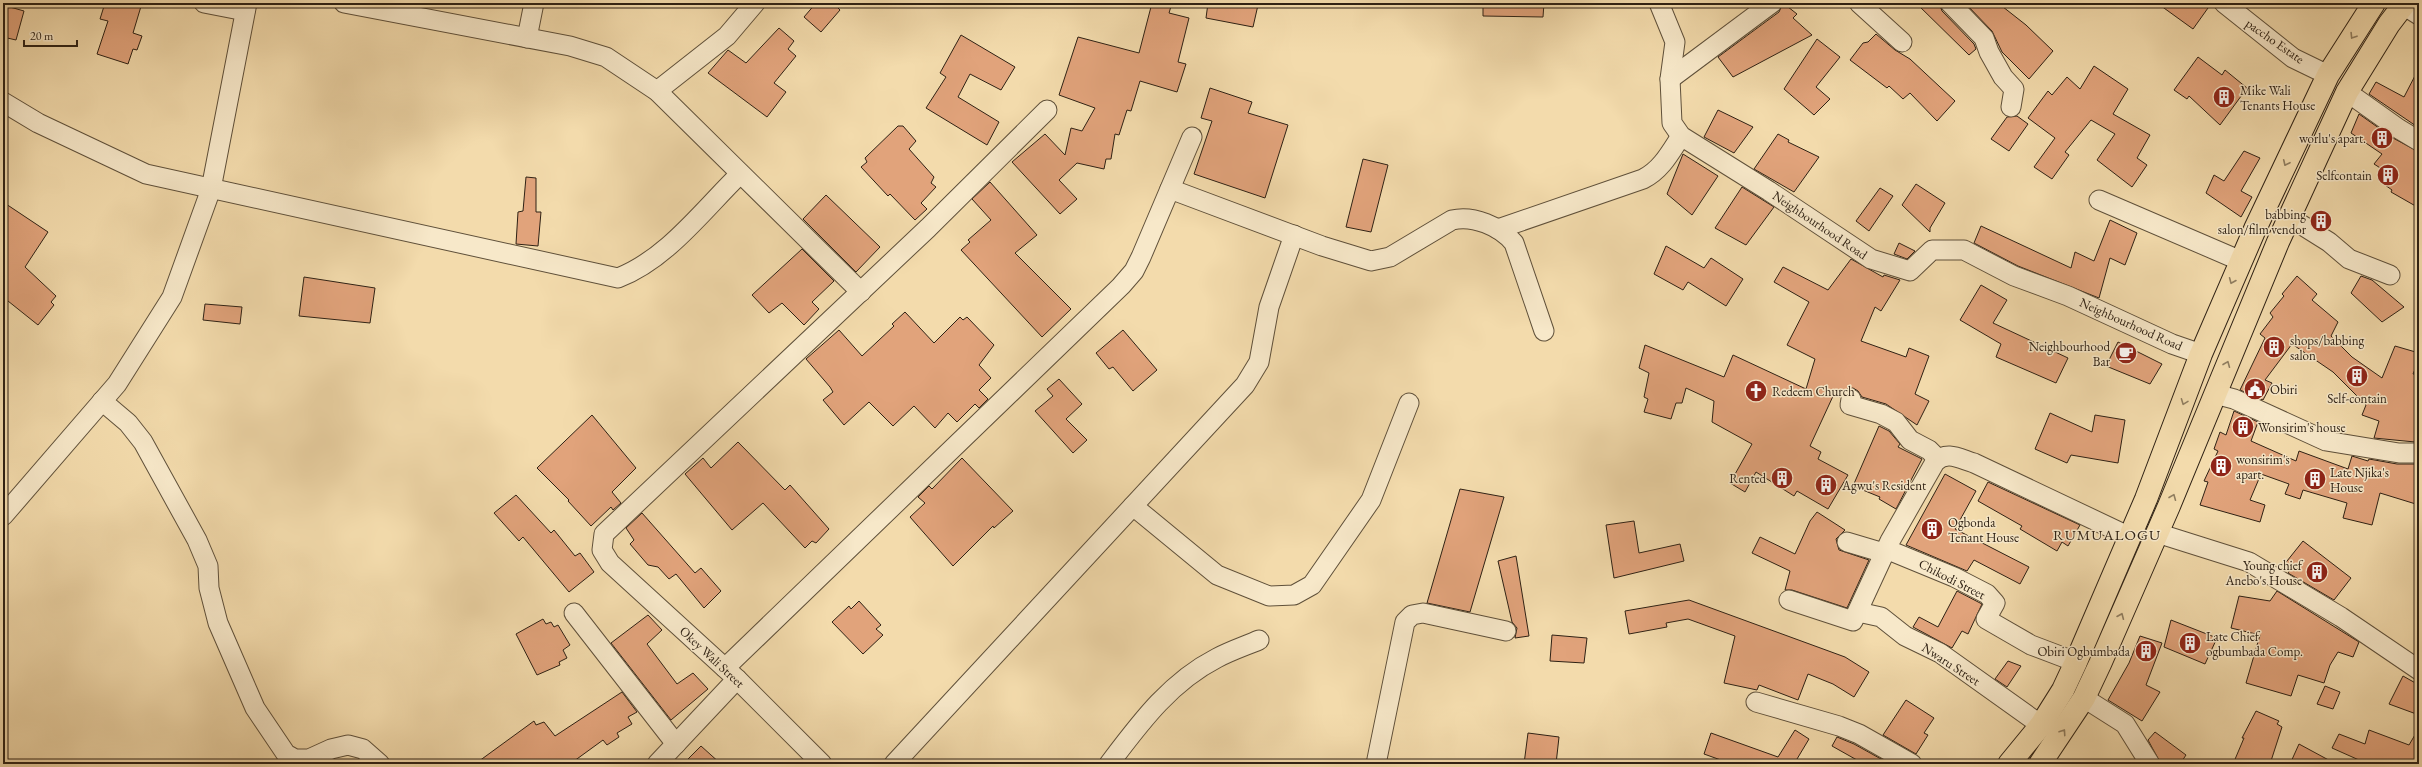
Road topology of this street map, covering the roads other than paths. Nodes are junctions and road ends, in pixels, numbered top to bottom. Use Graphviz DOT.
graph roads {
  1 [pos="204,3"];
  2 [pos="344,3"];
  3 [pos="534,3"];
  4 [pos="755,3"];
  5 [pos="1660,3"];
  6 [pos="1772,3"];
  7 [pos="1859,3"];
  8 [pos="1950,3"];
  9 [pos="2224,3"];
  10 [pos="2374,3"];
  11 [pos="246,7"];
  12 [pos="2409,8"];
  13 [pos="527,38"];
  14 [pos="1902,42"];
  15 [pos="2328,75"];
  16 [pos="1670,79"];
  17 [pos="657,91"];
  18 [pos="2347,92"];
  19 [pos="3,102"];
  20 [pos="2011,107"];
  21 [pos="1047,110"];
  22 [pos="1681,136"];
  23 [pos="1192,137"];
  24 [pos="2419,141"];
  25 [pos="740,174"];
  26 [pos="211,189"];
  27 [pos="1170,189"];
  28 [pos="2099,200"];
  29 [pos="2289,217"];
  30 [pos="1498,229"];
  31 [pos="1294,235"];
  32 [pos="2241,261"];
  33 [pos="2390,275"];
  34 [pos="861,292"];
  35 [pos="1544,331"];
  36 [pos="2201,354"];
  37 [pos="2215,394"];
  38 [pos="1851,399"];
  39 [pos="102,401"];
  40 [pos="1409,403"];
  41 [pos="2419,453"];
  42 [pos="1938,459"];
  43 [pos="1133,506"];
  44 [pos="3,516"];
  45 [pos="2157,533"];
  46 [pos="2130,536"];
  47 [pos="1847,542"];
  48 [pos="1885,551"];
  49 [pos="1789,600"];
  50 [pos="1858,612"];
  51 [pos="574,613"];
  52 [pos="1506,631"];
  53 [pos="1259,640"];
  54 [pos="2076,662"];
  55 [pos="2419,670"];
  56 [pos="731,674"];
  57 [pos="2084,698"];
  58 [pos="1756,702"];
  59 [pos="2041,725"];
  60 [pos="676,744"];
  61 [pos="294,762"];
  62 [pos="380,764"];
  63 [pos="657,764"];
  64 [pos="822,764"];
  65 [pos="894,764"];
  66 [pos="1109,764"];
  67 [pos="1376,764"];
  68 [pos="1912,764"];
  69 [pos="2009,764"];
  70 [pos="2040,764"];
  71 [pos="2150,764"];
  1 -- 11 [label="street"];
  2 -- 13 [label="street"];
  3 -- 13 [label="street"];
  4 -- 17 [label="street"];
  5 -- 16 [label="street, Neighbourhood Road"];
  6 -- 16 [label="street"];
  7 -- 14 [label="street"];
  8 -- 20 [label="street"];
  9 -- 15 [label="street, paccho Estate"];
  10 -- 15 [label="main road, one-way"];
  11 -- 26 [label="street"];
  12 -- 18 [label="main road"];
  13 -- 17 [label="street"];
  15 -- 32 [label="main road, one-way"];
  16 -- 22 [label="street, Neighbourhood Road"];
  17 -- 25 [label="street"];
  18 -- 24 [label="street"];
  18 -- 29 [label="main road"];
  19 -- 26 [label="street"];
  21 -- 34 [label="street"];
  22 -- 30 [label="street"];
  22 -- 36 [label="street, Neighbourhood Road"];
  23 -- 27 [label="street"];
  25 -- 26 [label="street"];
  25 -- 34 [label="street"];
  26 -- 39 [label="street"];
  27 -- 31 [label="street"];
  27 -- 56 [label="street"];
  28 -- 32 [label="street"];
  29 -- 33 [label="street"];
  37 -- 29 [label="main road, one-way"];
  30 -- 31 [label="street"];
  30 -- 35 [label="street"];
  31 -- 43 [label="street"];
  32 -- 36 [label="main road, one-way"];
  34 -- 56 [label="street, Okey Wali Street"];
  36 -- 46 [label="main road, one-way"];
  37 -- 41 [label="street"];
  45 -- 37 [label="main road, one-way"];
  38 -- 42 [label="street"];
  39 -- 44 [label="street"];
  39 -- 61 [label="street"];
  40 -- 43 [label="street"];
  42 -- 46 [label="street"];
  42 -- 48 [label="street"];
  43 -- 65 [label="street"];
  45 -- 55 [label="street"];
  57 -- 45 [label="main road, one-way"];
  46 -- 54 [label="main road"];
  47 -- 48 [label="street"];
  48 -- 50 [label="street"];
  48 -- 54 [label="street, Chikodi Street"];
  49 -- 50 [label="street"];
  50 -- 59 [label="street, Nwaru Street"];
  51 -- 60 [label="street"];
  52 -- 67 [label="street"];
  53 -- 66 [label="street"];
  54 -- 59 [label="main road"];
  56 -- 60 [label="street"];
  56 -- 64 [label="street, Okey Wali Street"];
  70 -- 57 [label="main road, one-way"];
  57 -- 71 [label="street"];
  58 -- 68 [label="street"];
  59 -- 69 [label="main road"];
  60 -- 63 [label="street"];
  61 -- 62 [label="street"];
}
